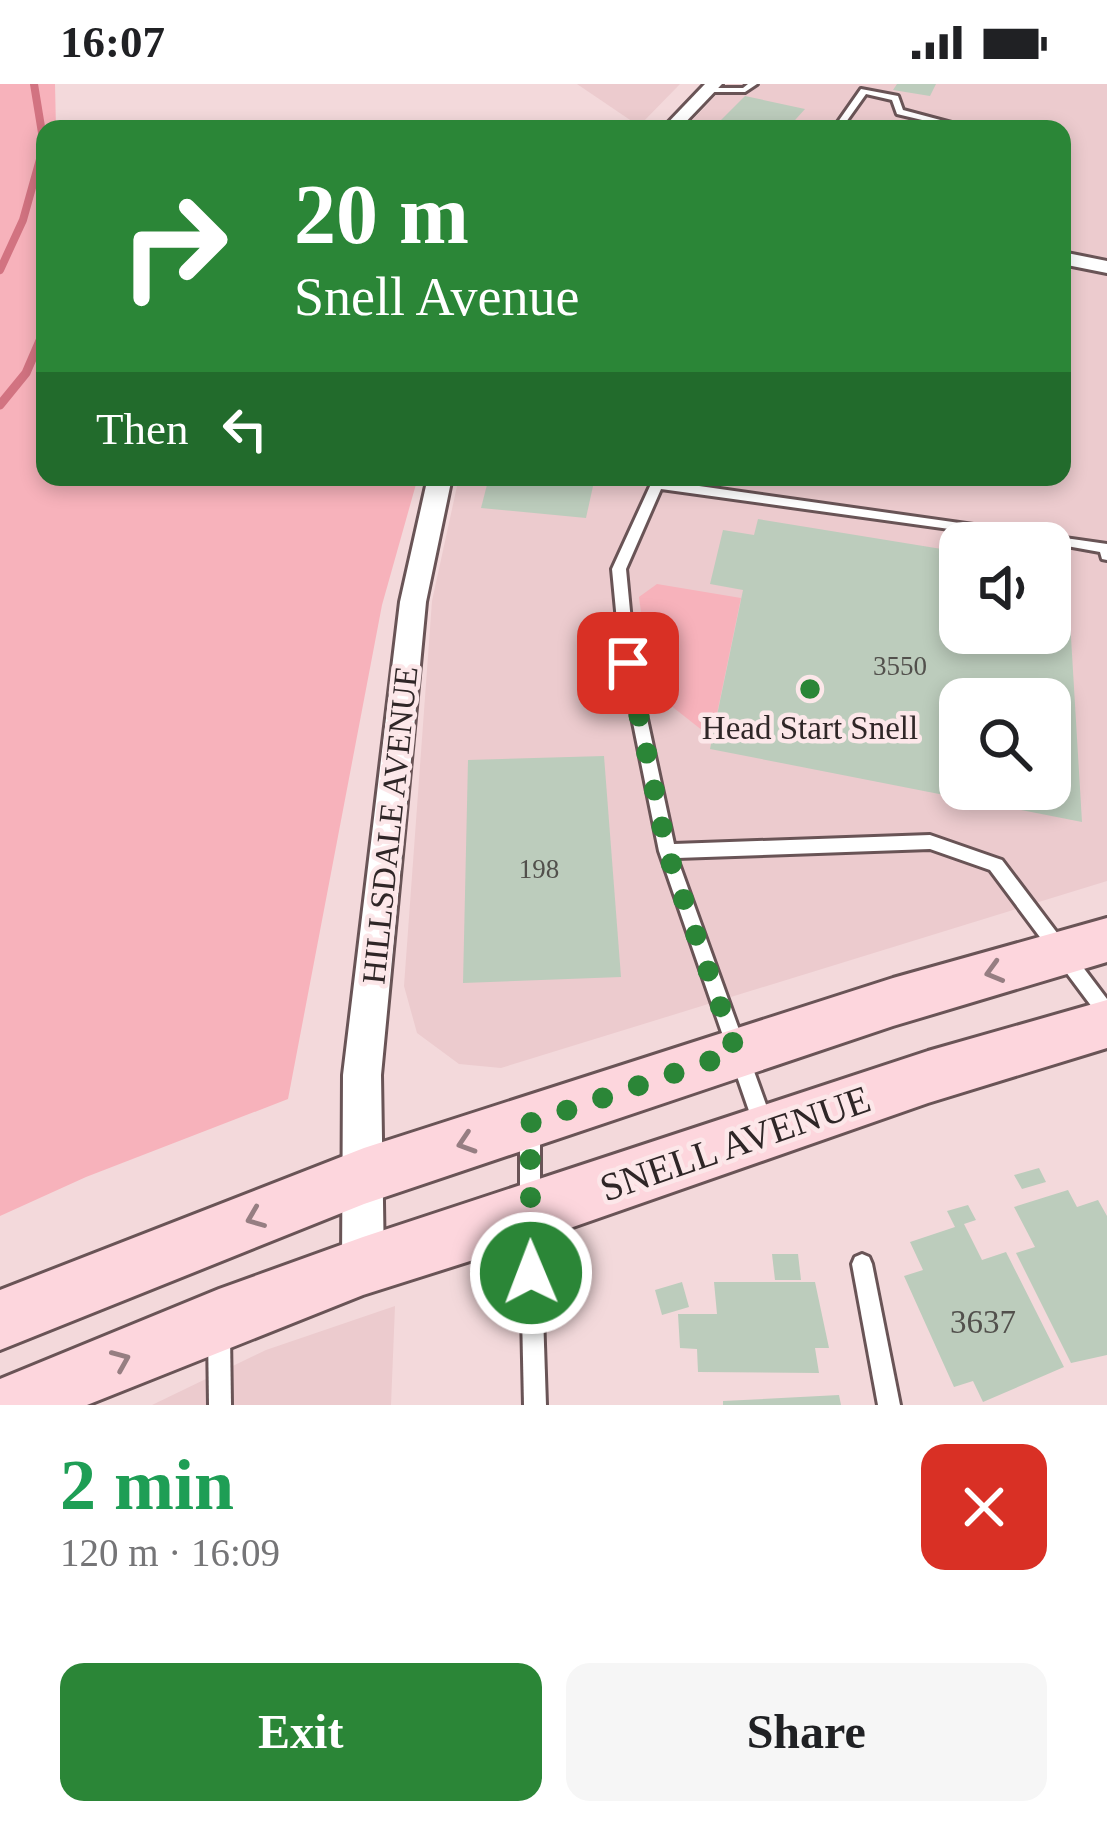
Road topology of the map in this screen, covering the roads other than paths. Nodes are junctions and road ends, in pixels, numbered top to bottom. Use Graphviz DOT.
graph roads {
  1 [pos="752,84"];
  2 [pos="712,87"];
  3 [pos="679,120"];
  4 [pos="843,120"];
  5 [pos="933,120"];
  6 [pos="1071,260"];
  7 [pos="1107,268"];
  8 [pos="438,486"];
  9 [pos="656,486"];
  10 [pos="671,486"];
  11 [pos="1107,556"];
  12 [pos="667,851"];
  13 [pos="1084,946"];
  14 [pos="1107,1013"];
  15 [pos="1107,1024"];
  16 [pos="736,1052"];
  17 [pos="530,1123"];
  18 [pos="766,1133"];
  19 [pos="364,1176"];
  20 [pos="530,1214"];
  21 [pos="862,1264"];
  22 [pos="363,1266"];
  23 [pos="219,1319"];
  24 [pos="0,1320"];
  25 [pos="13,1405"];
  26 [pos="220,1405"];
  27 [pos="535,1405"];
  28 [pos="889,1405"];
  1 -- 2 [label="lane"];
  2 -- 3 [label="street"];
  4 -- 5 [label="lane"];
  6 -- 7 [label="street"];
  8 -- 19 [label="street, HILLSDALE AVENUE"];
  9 -- 12 [label="lane"];
  10 -- 11 [label="lane"];
  12 -- 13 [label="lane"];
  12 -- 16 [label="lane"];
  13 -- 14 [label="lane"];
  13 -- 16 [label="main road, one-way"];
  15 -- 18 [label="main road, SNELL AVENUE"];
  16 -- 17 [label="main road"];
  16 -- 18 [label="lane"];
  17 -- 19 [label="main road, one-way"];
  17 -- 20 [label="lane"];
  18 -- 20 [label="main road, SNELL AVENUE"];
  19 -- 22 [label="street, HILLSDALE AVENUE"];
  19 -- 24 [label="main road, one-way"];
  20 -- 22 [label="main road, SNELL AVENUE"];
  20 -- 27 [label="lane"];
  21 -- 28 [label="lane"];
  22 -- 23 [label="main road"];
  25 -- 23 [label="main road, one-way"];
  23 -- 26 [label="lane"];
}
